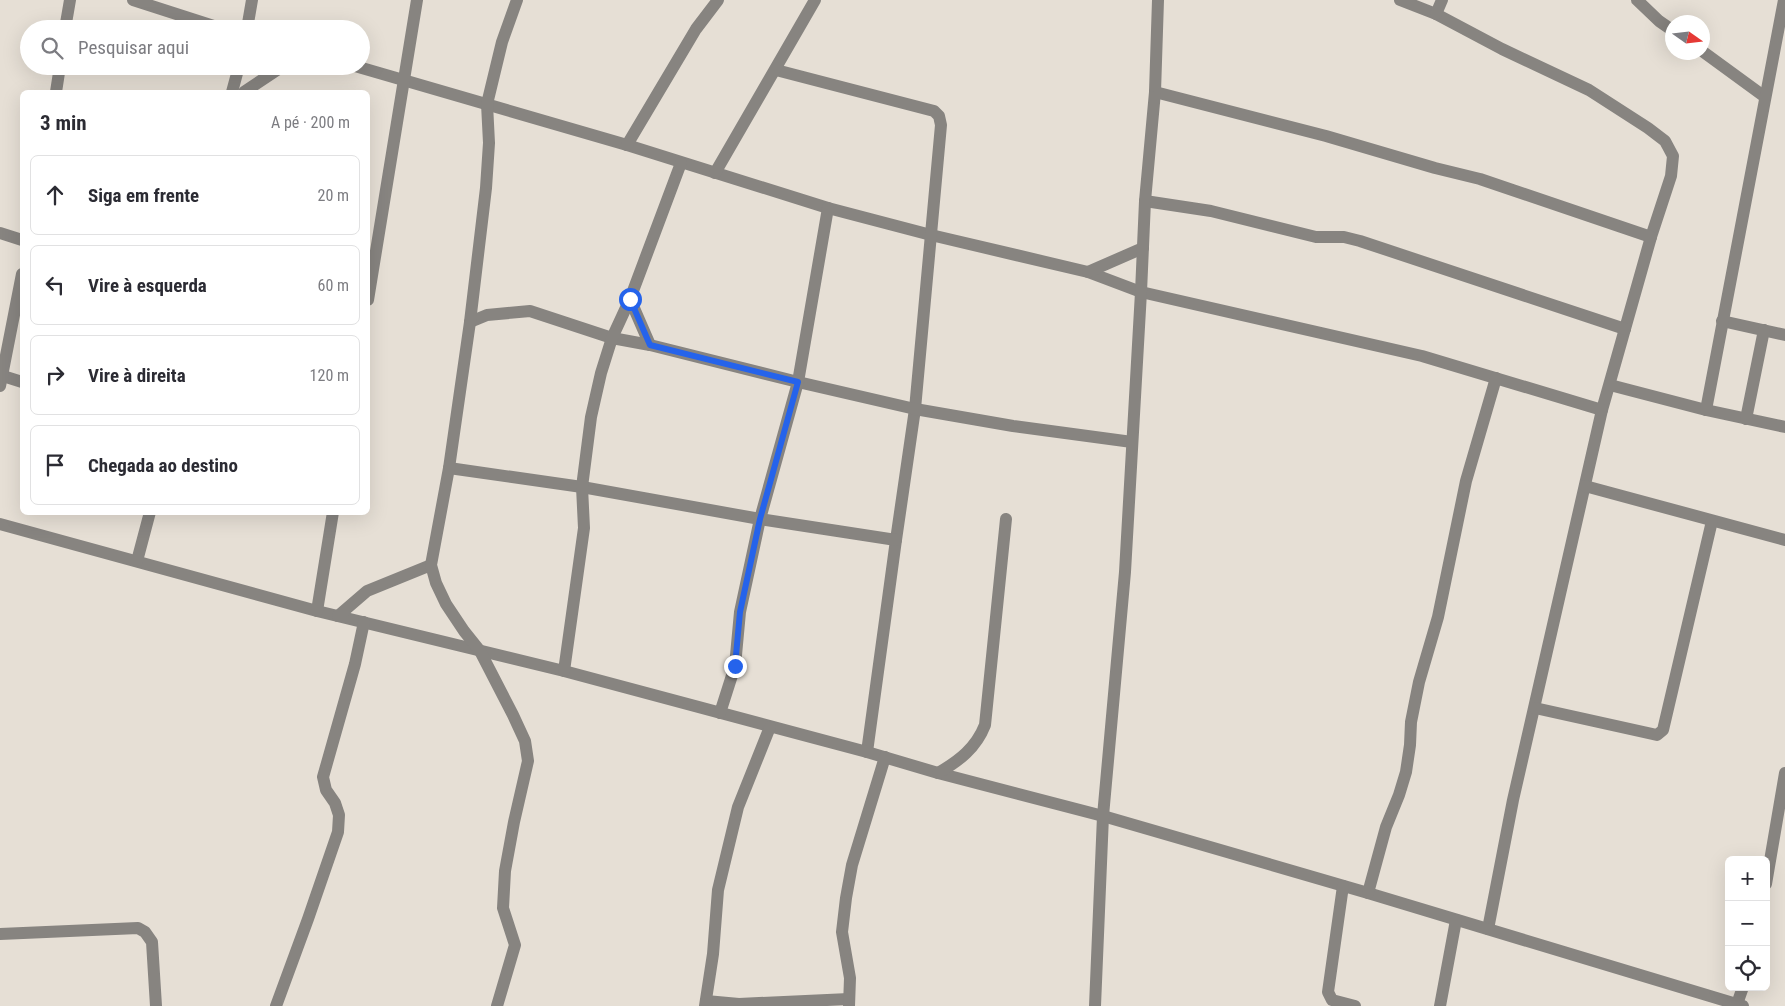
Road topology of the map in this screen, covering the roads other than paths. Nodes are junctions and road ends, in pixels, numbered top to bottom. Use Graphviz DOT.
graph roads {
  1 [pos="70,0"];
  2 [pos="132,0"];
  3 [pos="252,0"];
  4 [pos="418,0"];
  5 [pos="517,0"];
  6 [pos="718,0"];
  7 [pos="815,0"];
  8 [pos="1158,0"];
  9 [pos="1400,0"];
  10 [pos="1442,0"];
  11 [pos="1637,0"];
  12 [pos="1784,0"];
  13 [pos="1436,14"];
  14 [pos="67,20"];
  15 [pos="195,20"];
  16 [pos="249,20"];
  17 [pos="1665,25"];
  18 [pos="1710,57"];
  19 [pos="370,70"];
  20 [pos="776,70"];
  21 [pos="59,75"];
  22 [pos="236,75"];
  23 [pos="270,75"];
  24 [pos="404,80"];
  25 [pos="56,90"];
  26 [pos="232,90"];
  27 [pos="247,90"];
  28 [pos="1155,92"];
  29 [pos="1765,98"];
  30 [pos="488,104"];
  31 [pos="627,144"];
  32 [pos="681,163"];
  33 [pos="715,172"];
  34 [pos="1145,201"];
  35 [pos="828,208"];
  36 [pos="0,233"];
  37 [pos="931,235"];
  38 [pos="1651,237"];
  39 [pos="20,239"];
  40 [pos="1143,248"];
  41 [pos="1088,272"];
  42 [pos="20,284"];
  43 [pos="370,288"];
  44 [pos="1141,292"];
  45 [pos="630,299"];
  46 [pos="1722,321"];
  47 [pos="470,322"];
  48 [pos="1625,329"];
  49 [pos="1764,330"];
  50 [pos="1785,335"];
  51 [pos="612,338"];
  52 [pos="650,345"];
  53 [pos="1496,378"];
  54 [pos="1,381"];
  55 [pos="20,382"];
  56 [pos="798,382"];
  57 [pos="1610,385"];
  58 [pos="915,409"];
  59 [pos="1602,410"];
  60 [pos="1706,410"];
  61 [pos="1746,418"];
  62 [pos="1785,427"];
  63 [pos="1132,442"];
  64 [pos="449,468"];
  65 [pos="1585,486"];
  66 [pos="582,487"];
  67 [pos="149,515"];
  68 [pos="333,515"];
  69 [pos="760,519"];
  70 [pos="1006,519"];
  71 [pos="1712,521"];
  72 [pos="0,524"];
  73 [pos="896,540"];
  74 [pos="1785,540"];
  75 [pos="137,561"];
  76 [pos="431,565"];
  77 [pos="317,611"];
  78 [pos="338,616"];
  79 [pos="364,622"];
  80 [pos="480,650"];
  81 [pos="564,671"];
  82 [pos="1535,708"];
  83 [pos="720,713"];
  84 [pos="770,727"];
  85 [pos="867,752"];
  86 [pos="885,757"];
  87 [pos="938,773"];
  88 [pos="1785,773"];
  89 [pos="1103,816"];
  90 [pos="1770,861"];
  91 [pos="1343,886"];
  92 [pos="1368,893"];
  93 [pos="1456,920"];
  94 [pos="1488,928"];
  95 [pos="0,934"];
  96 [pos="1742,991"];
  97 [pos="705,1003"];
  98 [pos="849,1003"];
  99 [pos="1740,1005"];
  100 [pos="156,1006"];
  101 [pos="276,1006"];
  102 [pos="497,1006"];
  103 [pos="1095,1006"];
  104 [pos="1355,1006"];
  105 [pos="1440,1006"];
  1 -- 14 [label="street"];
  2 -- 15 [label="street"];
  3 -- 16 [label="street"];
  4 -- 24 [label="street"];
  5 -- 30 [label="street"];
  6 -- 31 [label="street"];
  7 -- 20 [label="street"];
  8 -- 28 [label="street"];
  9 -- 13 [label="street"];
  10 -- 13 [label="street"];
  11 -- 17 [label="street"];
  12 -- 29 [label="street"];
  13 -- 38 [label="street"];
  18 -- 29 [label="street"];
  19 -- 24 [label="street"];
  20 -- 33 [label="street"];
  20 -- 37 [label="street"];
  21 -- 25 [label="street"];
  22 -- 26 [label="street"];
  23 -- 27 [label="street"];
  24 -- 30 [label="street"];
  24 -- 43 [label="street"];
  28 -- 34 [label="street"];
  28 -- 38 [label="street"];
  29 -- 46 [label="street"];
  30 -- 31 [label="street"];
  30 -- 47 [label="street"];
  31 -- 32 [label="street"];
  32 -- 33 [label="street"];
  32 -- 45 [label="street"];
  33 -- 35 [label="street"];
  34 -- 40 [label="street"];
  34 -- 48 [label="street"];
  35 -- 37 [label="street"];
  35 -- 56 [label="street"];
  36 -- 39 [label="street"];
  37 -- 41 [label="street"];
  37 -- 58 [label="street"];
  38 -- 48 [label="street"];
  40 -- 41 [label="street"];
  40 -- 44 [label="street"];
  41 -- 44 [label="street"];
  42 -- 54 [label="street"];
  44 -- 53 [label="street"];
  44 -- 63 [label="street"];
  45 -- 51 [label="street"];
  45 -- 52 [label="street"];
  46 -- 49 [label="street"];
  46 -- 60 [label="street"];
  47 -- 51 [label="street"];
  47 -- 64 [label="street"];
  48 -- 57 [label="street"];
  49 -- 50 [label="street"];
  49 -- 61 [label="street"];
  51 -- 52 [label="street"];
  51 -- 66 [label="street"];
  52 -- 56 [label="street"];
  53 -- 59 [label="street"];
  53 -- 92 [label="street"];
  54 -- 55 [label="street"];
  56 -- 58 [label="street"];
  56 -- 69 [label="street"];
  57 -- 59 [label="street"];
  57 -- 60 [label="street"];
  58 -- 63 [label="street"];
  58 -- 73 [label="street"];
  59 -- 65 [label="street"];
  60 -- 61 [label="street"];
  61 -- 62 [label="street"];
  63 -- 89 [label="street"];
  64 -- 66 [label="street"];
  64 -- 76 [label="street"];
  65 -- 71 [label="street"];
  65 -- 82 [label="street"];
  66 -- 69 [label="street"];
  66 -- 81 [label="street"];
  67 -- 75 [label="street"];
  68 -- 77 [label="street"];
  69 -- 73 [label="street"];
  69 -- 83 [label="street"];
  70 -- 87 [label="street"];
  71 -- 74 [label="street"];
  71 -- 82 [label="street"];
  72 -- 75 [label="street"];
  73 -- 85 [label="street"];
  75 -- 77 [label="street"];
  76 -- 78 [label="street"];
  76 -- 80 [label="street"];
  77 -- 78 [label="street"];
  78 -- 79 [label="street"];
  79 -- 80 [label="street"];
  79 -- 101 [label="street"];
  80 -- 81 [label="street"];
  80 -- 102 [label="street"];
  81 -- 83 [label="street"];
  82 -- 94 [label="street"];
  83 -- 84 [label="street"];
  84 -- 85 [label="street"];
  84 -- 97 [label="street"];
  85 -- 86 [label="street"];
  86 -- 87 [label="street"];
  86 -- 98 [label="street"];
  87 -- 89 [label="street"];
  88 -- 90 [label="street"];
  89 -- 91 [label="street"];
  89 -- 103 [label="street"];
  91 -- 92 [label="street"];
  91 -- 104 [label="street"];
  92 -- 93 [label="street"];
  93 -- 94 [label="street"];
  93 -- 105 [label="street"];
  94 -- 99 [label="street"];
  95 -- 100 [label="street"];
  96 -- 99 [label="street"];
  97 -- 98 [label="street"];
}
